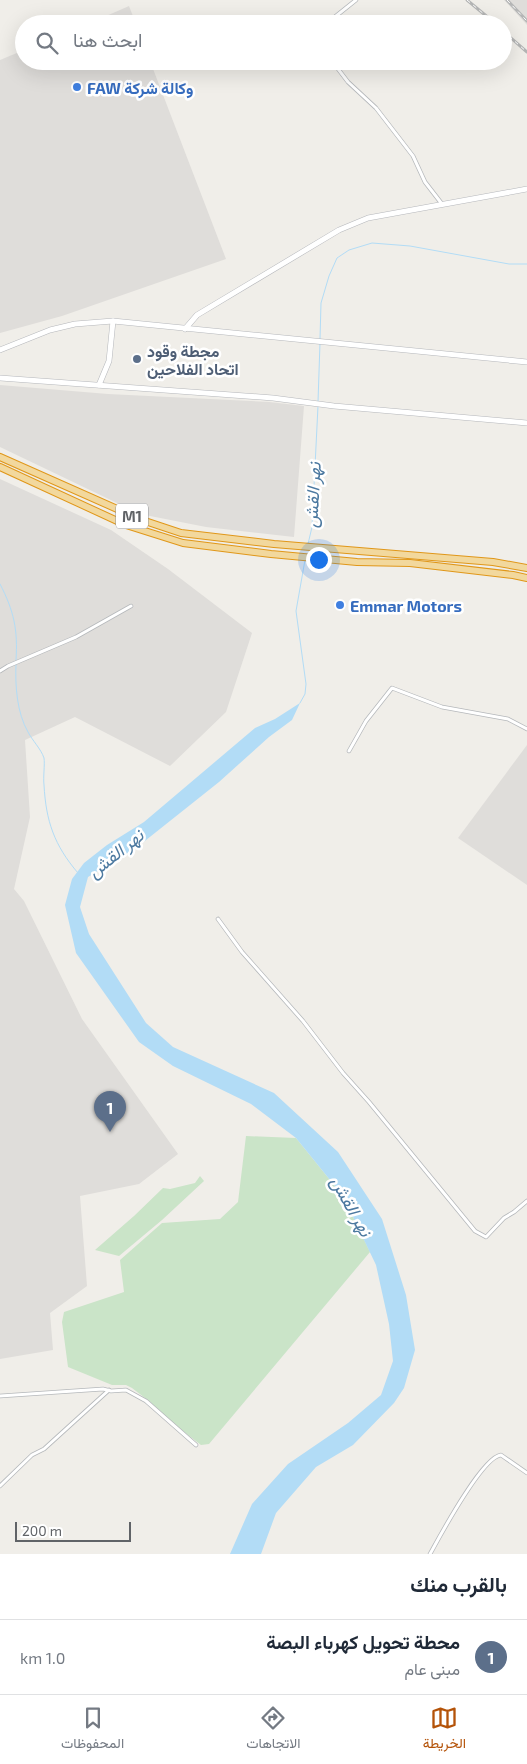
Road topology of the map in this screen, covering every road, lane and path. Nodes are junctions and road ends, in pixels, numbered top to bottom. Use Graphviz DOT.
graph roads {
  1 [pos="356,0"];
  2 [pos="337,15"];
  3 [pos="339,70"];
  4 [pos="527,189"];
  5 [pos="442,204"];
  6 [pos="113,321"];
  7 [pos="185,329"];
  8 [pos="0,350"];
  9 [pos="527,362"];
  10 [pos="0,378"];
  11 [pos="99,385"];
  12 [pos="527,424"];
  13 [pos="0,457"];
  14 [pos="0,467"];
  15 [pos="527,568"];
  16 [pos="527,578"];
  17 [pos="131,606"];
  18 [pos="0,671"];
  19 [pos="527,729"];
  20 [pos="349,751"];
  21 [pos="218,919"];
  22 [pos="527,1201"];
  23 [pos="109,1390"];
  24 [pos="0,1396"];
  25 [pos="196,1445"];
  26 [pos="527,1473"];
  27 [pos="0,1486"];
  28 [pos="430,1554"];
  1 -- 2 [label="street"];
  3 -- 5 [label="street"];
  4 -- 5 [label="street"];
  5 -- 7 [label="street"];
  6 -- 7 [label="street"];
  6 -- 8 [label="street"];
  6 -- 11 [label="street"];
  7 -- 9 [label="street"];
  10 -- 11 [label="street"];
  11 -- 12 [label="street"];
  13 -- 15 [label="highway, M1"];
  14 -- 16 [label="highway, M1"];
  17 -- 18 [label="street"];
  19 -- 20 [label="street"];
  21 -- 22 [label="street"];
  23 -- 24 [label="street"];
  23 -- 25 [label="street"];
  23 -- 27 [label="street"];
  26 -- 28 [label="street"];
}
